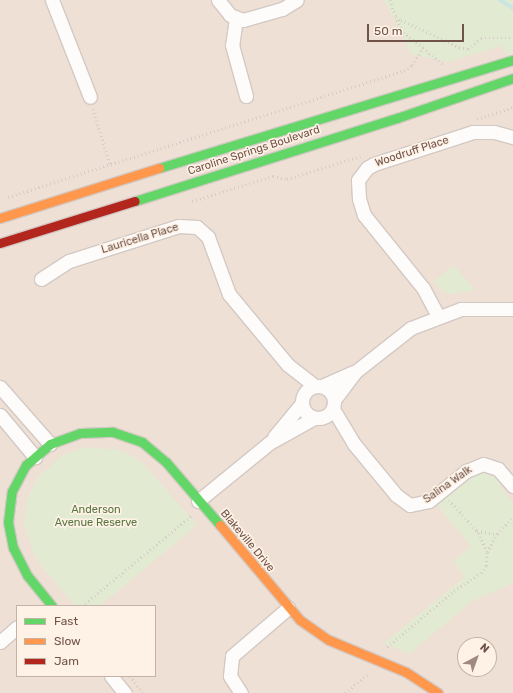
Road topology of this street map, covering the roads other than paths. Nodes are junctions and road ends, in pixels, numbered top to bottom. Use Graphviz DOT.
graph roads {
  1 [pos="52,0"];
  2 [pos="218,0"];
  3 [pos="297,0"];
  4 [pos="236,18"];
  5 [pos="513,60"];
  6 [pos="513,78"];
  7 [pos="246,96"];
  8 [pos="90,97"];
  9 [pos="513,137"];
  10 [pos="0,218"];
  11 [pos="0,243"];
  12 [pos="41,279"];
  13 [pos="513,309"];
  14 [pos="438,316"];
  15 [pos="288,365"];
  16 [pos="355,372"];
  17 [pos="318,386"];
  18 [pos="0,387"];
  19 [pos="303,399"];
  20 [pos="333,405"];
  21 [pos="0,415"];
  22 [pos="318,418"];
  23 [pos="269,443"];
  24 [pos="354,444"];
  25 [pos="42,450"];
  26 [pos="513,486"];
  27 [pos="198,501"];
  28 [pos="5,504"];
  29 [pos="48,604"];
  30 [pos="288,608"];
  31 [pos="16,628"];
  32 [pos="0,642"];
  33 [pos="112,677"];
  34 [pos="125,693"];
  35 [pos="241,693"];
  36 [pos="438,693"];
  1 -- 8 [label="street"];
  2 -- 4 [label="street"];
  3 -- 4 [label="street"];
  4 -- 7 [label="street"];
  5 -- 10 [label="main road, Caroline Springs Boulevard"];
  6 -- 11 [label="main road, Caroline Springs Boulevard"];
  9 -- 14 [label="street, Woodruff Place"];
  12 -- 15 [label="street, Lauricella Place"];
  13 -- 14 [label="street"];
  14 -- 16 [label="street"];
  15 -- 17 [label="street, Lauricella Place"];
  15 -- 19 [label="street, Lauricella Place"];
  16 -- 17 [label="street"];
  16 -- 20 [label="street"];
  17 -- 19 [label="street"];
  17 -- 20 [label="street"];
  18 -- 25 [label="street"];
  19 -- 22 [label="street"];
  19 -- 23 [label="street"];
  20 -- 22 [label="street"];
  20 -- 24 [label="street, Salina Walk"];
  21 -- 25 [label="street"];
  22 -- 23 [label="street"];
  22 -- 24 [label="street, Salina Walk"];
  23 -- 27 [label="street"];
  24 -- 26 [label="street, Salina Walk"];
  25 -- 27 [label="main road, Blakeville Drive"];
  25 -- 28 [label="main road"];
  27 -- 30 [label="main road, Blakeville Drive"];
  28 -- 29 [label="main road"];
  30 -- 35 [label="street"];
  30 -- 36 [label="main road, Blakeville Drive"];
  31 -- 32 [label="street"];
  33 -- 34 [label="street"];
}
